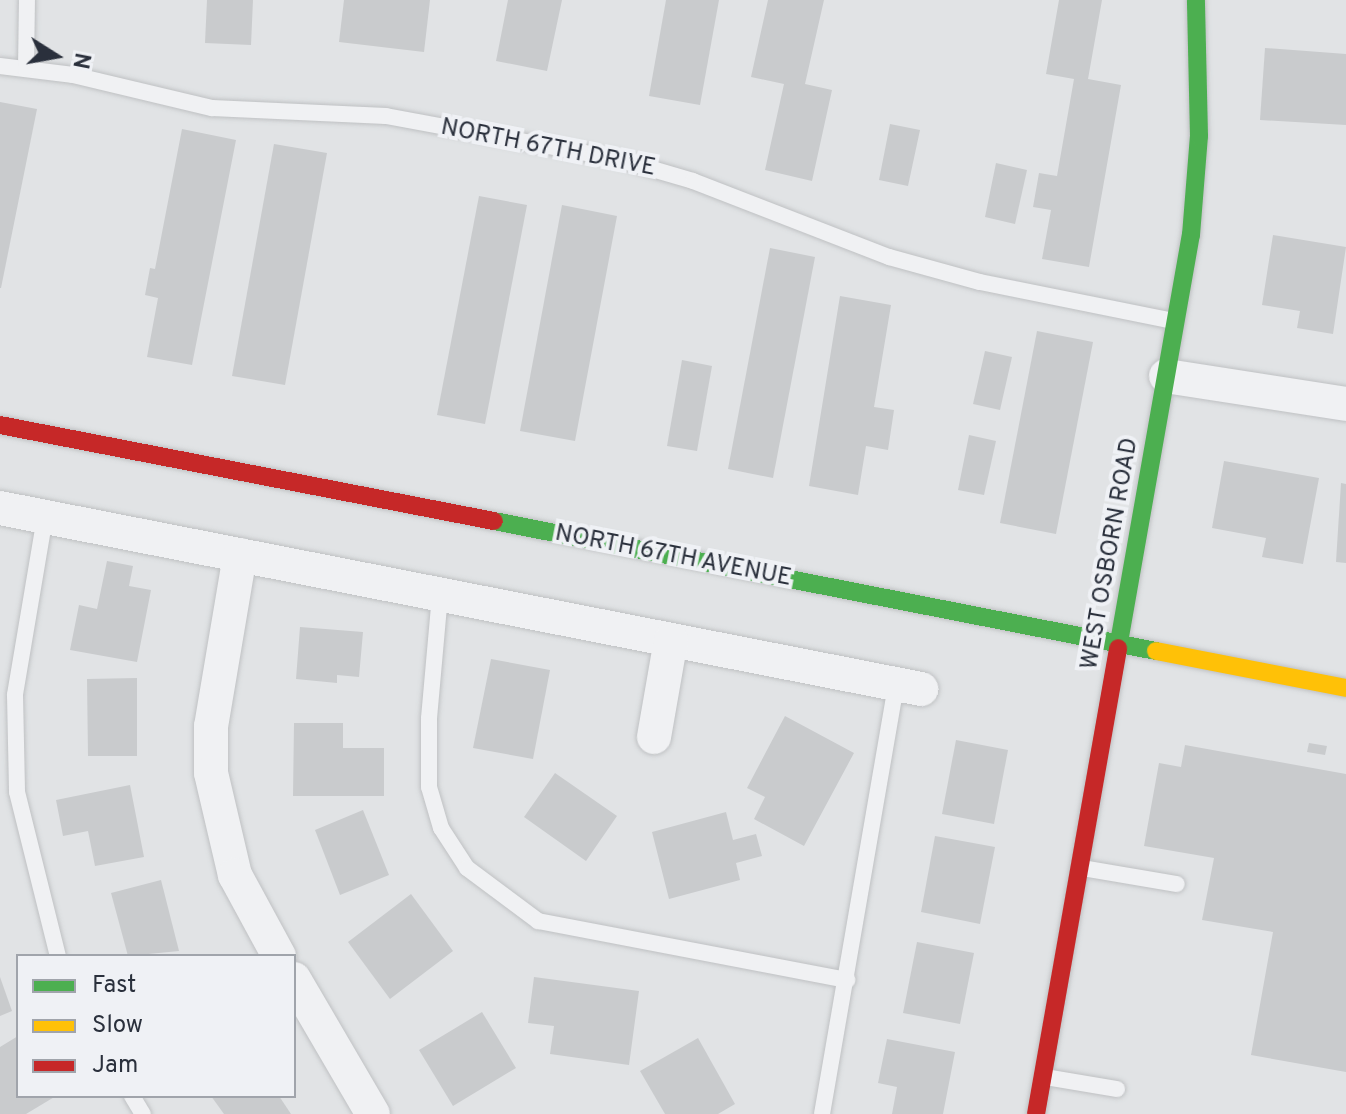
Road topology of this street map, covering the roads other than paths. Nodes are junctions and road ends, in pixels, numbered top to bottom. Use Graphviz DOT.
graph roads {
  1 [pos="27,0"];
  2 [pos="1196,0"];
  3 [pos="0,66"];
  4 [pos="26,69"];
  5 [pos="1175,321"];
  6 [pos="1166,376"];
  7 [pos="1346,404"];
  8 [pos="0,425"];
  9 [pos="0,508"];
  10 [pos="45,517"];
  11 [pos="240,555"];
  12 [pos="440,595"];
  13 [pos="671,640"];
  14 [pos="1119,645"];
  15 [pos="908,686"];
  16 [pos="1346,688"];
  17 [pos="654,737"];
  18 [pos="1082,868"];
  19 [pos="1177,884"];
  20 [pos="58,954"];
  21 [pos="278,954"];
  22 [pos="847,980"];
  23 [pos="296,982"];
  24 [pos="1044,1077"];
  25 [pos="1117,1089"];
  26 [pos="373,1114"];
  27 [pos="822,1114"];
  28 [pos="1036,1114"];
  1 -- 4 [label="lane"];
  2 -- 5 [label="main road, WEST OSBORN ROAD"];
  3 -- 4 [label="lane, NORTH 67TH DRIVE"];
  4 -- 5 [label="lane, NORTH 67TH DRIVE"];
  5 -- 6 [label="main road, WEST OSBORN ROAD"];
  6 -- 7 [label="street"];
  6 -- 14 [label="main road, WEST OSBORN ROAD"];
  8 -- 14 [label="main road, NORTH 67TH AVENUE"];
  9 -- 10 [label="street"];
  10 -- 11 [label="street"];
  10 -- 20 [label="lane"];
  11 -- 12 [label="street"];
  11 -- 21 [label="street"];
  12 -- 13 [label="street"];
  12 -- 22 [label="lane"];
  13 -- 15 [label="street"];
  13 -- 17 [label="street"];
  14 -- 16 [label="main road, NORTH 67TH AVENUE"];
  14 -- 18 [label="main road, WEST OSBORN ROAD"];
  15 -- 22 [label="lane"];
  18 -- 19 [label="lane"];
  18 -- 24 [label="main road, WEST OSBORN ROAD"];
  22 -- 27 [label="lane"];
  23 -- 26 [label="street"];
  24 -- 25 [label="lane"];
  24 -- 28 [label="main road, WEST OSBORN ROAD"];
}
